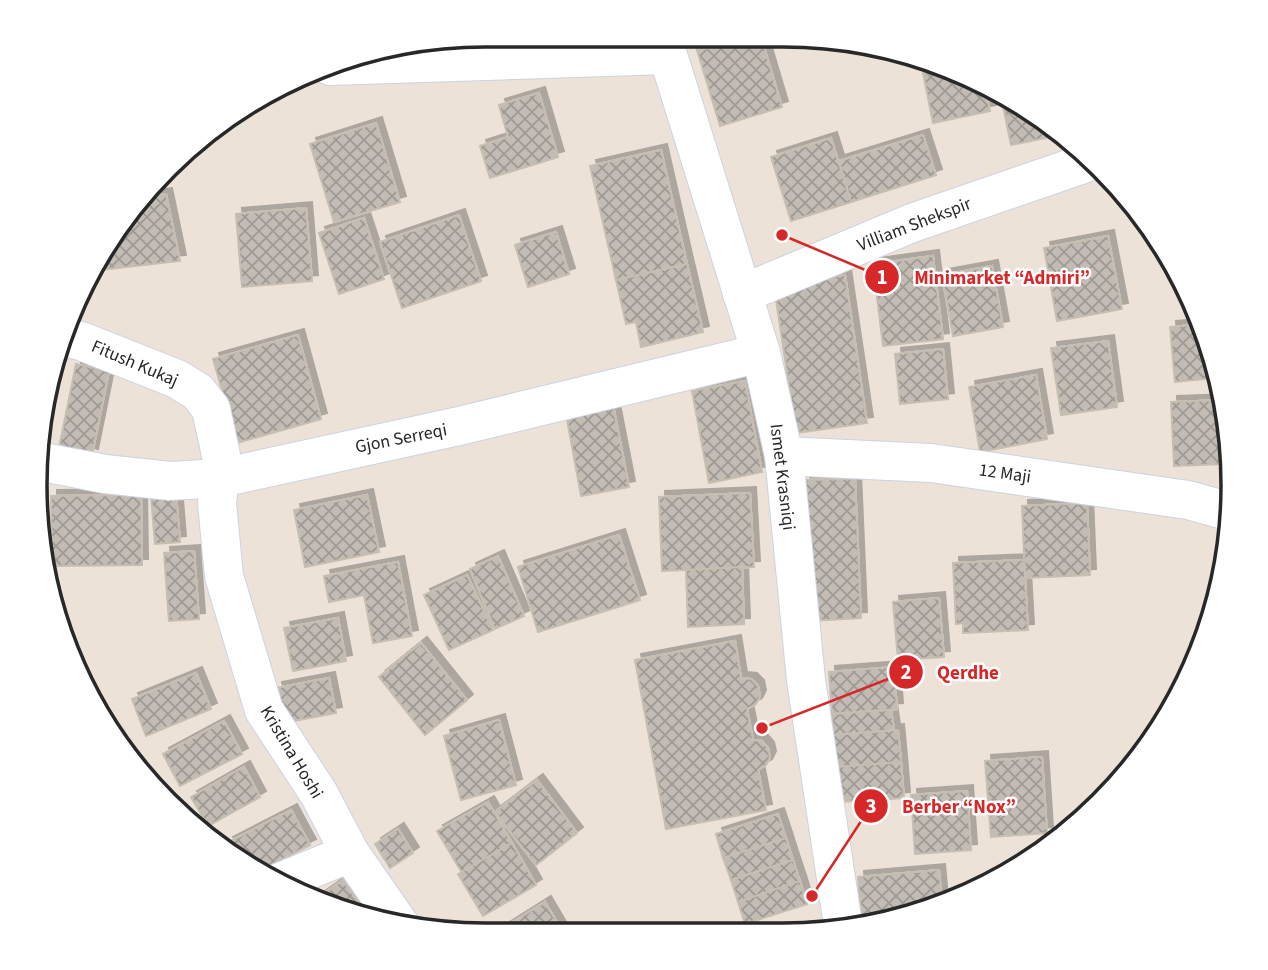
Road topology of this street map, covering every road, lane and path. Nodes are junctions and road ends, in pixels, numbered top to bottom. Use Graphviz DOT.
graph roads {
  1 [pos="633,47"];
  2 [pos="666,47"];
  3 [pos="366,64"];
  4 [pos="1081,165"];
  5 [pos="742,293"];
  6 [pos="72,340"];
  7 [pos="761,353"];
  8 [pos="784,456"];
  9 [pos="48,463"];
  10 [pos="221,478"];
  11 [pos="1220,509"];
  12 [pos="350,853"];
  13 [pos="290,877"];
  14 [pos="391,912"];
  15 [pos="842,919"];
  1 -- 3 [label="street"];
  2 -- 5 [label="street, Ismet Krasniqi"];
  4 -- 5 [label="street, Villiam Shekspir"];
  5 -- 7 [label="street, Ismet Krasniqi"];
  6 -- 10 [label="street, Fitush Kukaj"];
  7 -- 8 [label="street, Ismet Krasniqi"];
  7 -- 10 [label="street, Gjon Serreqi"];
  8 -- 11 [label="street, 12 Maji"];
  8 -- 15 [label="street, Ismet Krasniqi"];
  9 -- 10 [label="street, Gjon Serreqi"];
  10 -- 12 [label="street, Kristina Hoshi"];
  12 -- 13 [label="street"];
  12 -- 14 [label="street, Kristina Hoshi"];
}
